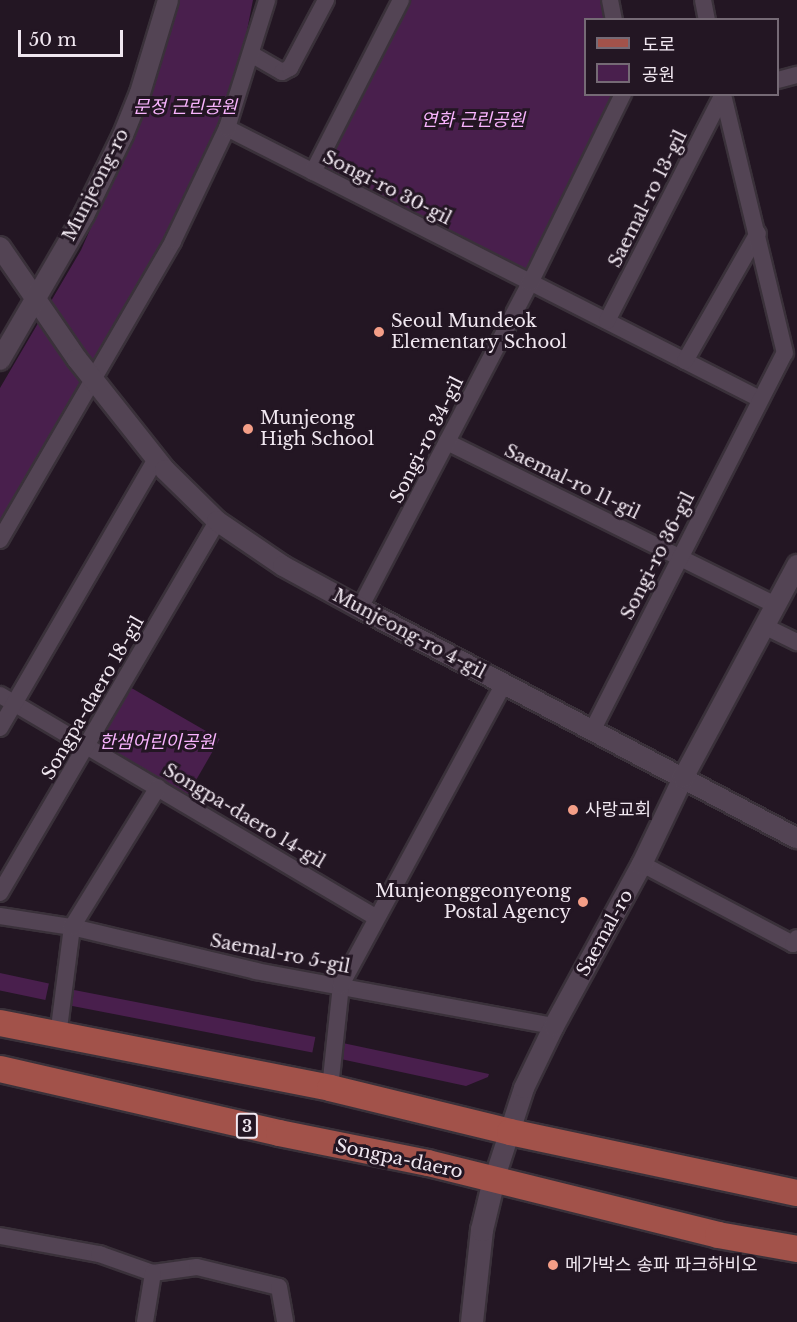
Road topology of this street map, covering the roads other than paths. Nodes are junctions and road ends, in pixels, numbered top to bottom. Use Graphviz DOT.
graph roads {
  1 [pos="168,0"];
  2 [pos="267,0"];
  3 [pos="327,0"];
  4 [pos="401,0"];
  5 [pos="610,0"];
  6 [pos="703,0"];
  7 [pos="614,18"];
  8 [pos="707,18"];
  9 [pos="250,54"];
  10 [pos="797,75"];
  11 [pos="779,80"];
  12 [pos="622,96"];
  13 [pos="722,96"];
  14 [pos="724,96"];
  15 [pos="227,128"];
  16 [pos="312,172"];
  17 [pos="758,233"];
  18 [pos="0,247"];
  19 [pos="530,283"];
  20 [pos="35,298"];
  21 [pos="607,321"];
  22 [pos="791,354"];
  23 [pos="0,360"];
  24 [pos="685,362"];
  25 [pos="93,380"];
  26 [pos="760,399"];
  27 [pos="447,442"];
  28 [pos="156,459"];
  29 [pos="217,521"];
  30 [pos="0,540"];
  31 [pos="679,557"];
  32 [pos="797,565"];
  33 [pos="776,605"];
  34 [pos="360,608"];
  35 [pos="764,626"];
  36 [pos="797,642"];
  37 [pos="503,685"];
  38 [pos="7,699"];
  39 [pos="0,728"];
  40 [pos="592,731"];
  41 [pos="88,746"];
  42 [pos="683,778"];
  43 [pos="158,787"];
  44 [pos="797,838"];
  45 [pos="642,864"];
  46 [pos="0,893"];
  47 [pos="0,916"];
  48 [pos="375,917"];
  49 [pos="72,927"];
  50 [pos="797,938"];
  51 [pos="341,985"];
  52 [pos="0,1023"];
  53 [pos="554,1026"];
  54 [pos="57,1036"];
  55 [pos="0,1070"];
  56 [pos="330,1089"];
  57 [pos="510,1132"];
  58 [pos="494,1180"];
  59 [pos="797,1193"];
  60 [pos="0,1236"];
  61 [pos="797,1249"];
  62 [pos="153,1274"];
  63 [pos="145,1322"];
  64 [pos="285,1322"];
  65 [pos="472,1322"];
  1 -- 20 [label="street, Munjeong-ro"];
  2 -- 9 [label="street"];
  3 -- 9 [label="street"];
  4 -- 16 [label="street"];
  5 -- 7 [label="street"];
  6 -- 8 [label="street"];
  9 -- 15 [label="street"];
  10 -- 11 [label="street"];
  12 -- 19 [label="street, Songi-ro 34-gil"];
  13 -- 21 [label="street, Saemal-ro 13-gil"];
  14 -- 17 [label="street, Songi-ro 36-gil"];
  15 -- 16 [label="street, Songi-ro 30-gil"];
  15 -- 25 [label="street"];
  16 -- 19 [label="street, Songi-ro 30-gil"];
  17 -- 22 [label="street, Songi-ro 36-gil"];
  17 -- 24 [label="street"];
  18 -- 20 [label="street, Munjeong-ro 4-gil"];
  19 -- 21 [label="street"];
  19 -- 27 [label="street, Songi-ro 34-gil"];
  20 -- 23 [label="street, Munjeong-ro"];
  20 -- 25 [label="street, Munjeong-ro 4-gil"];
  21 -- 24 [label="street"];
  22 -- 26 [label="street, Songi-ro 36-gil"];
  24 -- 26 [label="street"];
  25 -- 28 [label="street, Munjeong-ro 4-gil"];
  25 -- 30 [label="street"];
  26 -- 31 [label="street, Songi-ro 36-gil"];
  27 -- 31 [label="street, Saemal-ro 11-gil"];
  27 -- 34 [label="street, Songi-ro 34-gil"];
  28 -- 29 [label="street, Munjeong-ro 4-gil"];
  28 -- 38 [label="street"];
  29 -- 34 [label="street, Munjeong-ro 4-gil"];
  29 -- 41 [label="street, Songpa-daero 18-gil"];
  31 -- 33 [label="street, Saemal-ro 11-gil"];
  31 -- 40 [label="street, Songi-ro 36-gil"];
  32 -- 33 [label="street, Saemal-ro"];
  33 -- 35 [label="street, Saemal-ro"];
  34 -- 37 [label="street, Munjeong-ro 4-gil"];
  35 -- 36 [label="street"];
  35 -- 42 [label="street, Saemal-ro"];
  37 -- 40 [label="street, Munjeong-ro 4-gil"];
  37 -- 48 [label="street"];
  38 -- 39 [label="street"];
  38 -- 41 [label="street, Songpa-daero 14-gil"];
  40 -- 42 [label="street, Munjeong-ro 4-gil"];
  41 -- 43 [label="street, Songpa-daero 14-gil"];
  41 -- 46 [label="street, Songpa-daero 18-gil"];
  42 -- 44 [label="street, Munjeong-ro 4-gil"];
  42 -- 45 [label="street, Saemal-ro"];
  43 -- 48 [label="street, Songpa-daero 14-gil"];
  43 -- 49 [label="street"];
  45 -- 50 [label="street"];
  45 -- 53 [label="street, Saemal-ro"];
  47 -- 49 [label="street, Saemal-ro 5-gil"];
  48 -- 51 [label="street"];
  49 -- 51 [label="street, Saemal-ro 5-gil"];
  49 -- 54 [label="street"];
  51 -- 53 [label="street, Saemal-ro 5-gil"];
  51 -- 56 [label="street"];
  52 -- 54 [label="main road"];
  53 -- 57 [label="street, Saemal-ro"];
  54 -- 56 [label="main road"];
  55 -- 58 [label="main road, Songpa-daero / 3"];
  56 -- 57 [label="main road"];
  57 -- 58 [label="street, Saemal-ro"];
  57 -- 59 [label="main road"];
  58 -- 61 [label="main road, Songpa-daero / 3"];
  58 -- 65 [label="main road, Saemal-ro"];
  60 -- 62 [label="street"];
  62 -- 63 [label="street"];
  62 -- 64 [label="street"];
}
